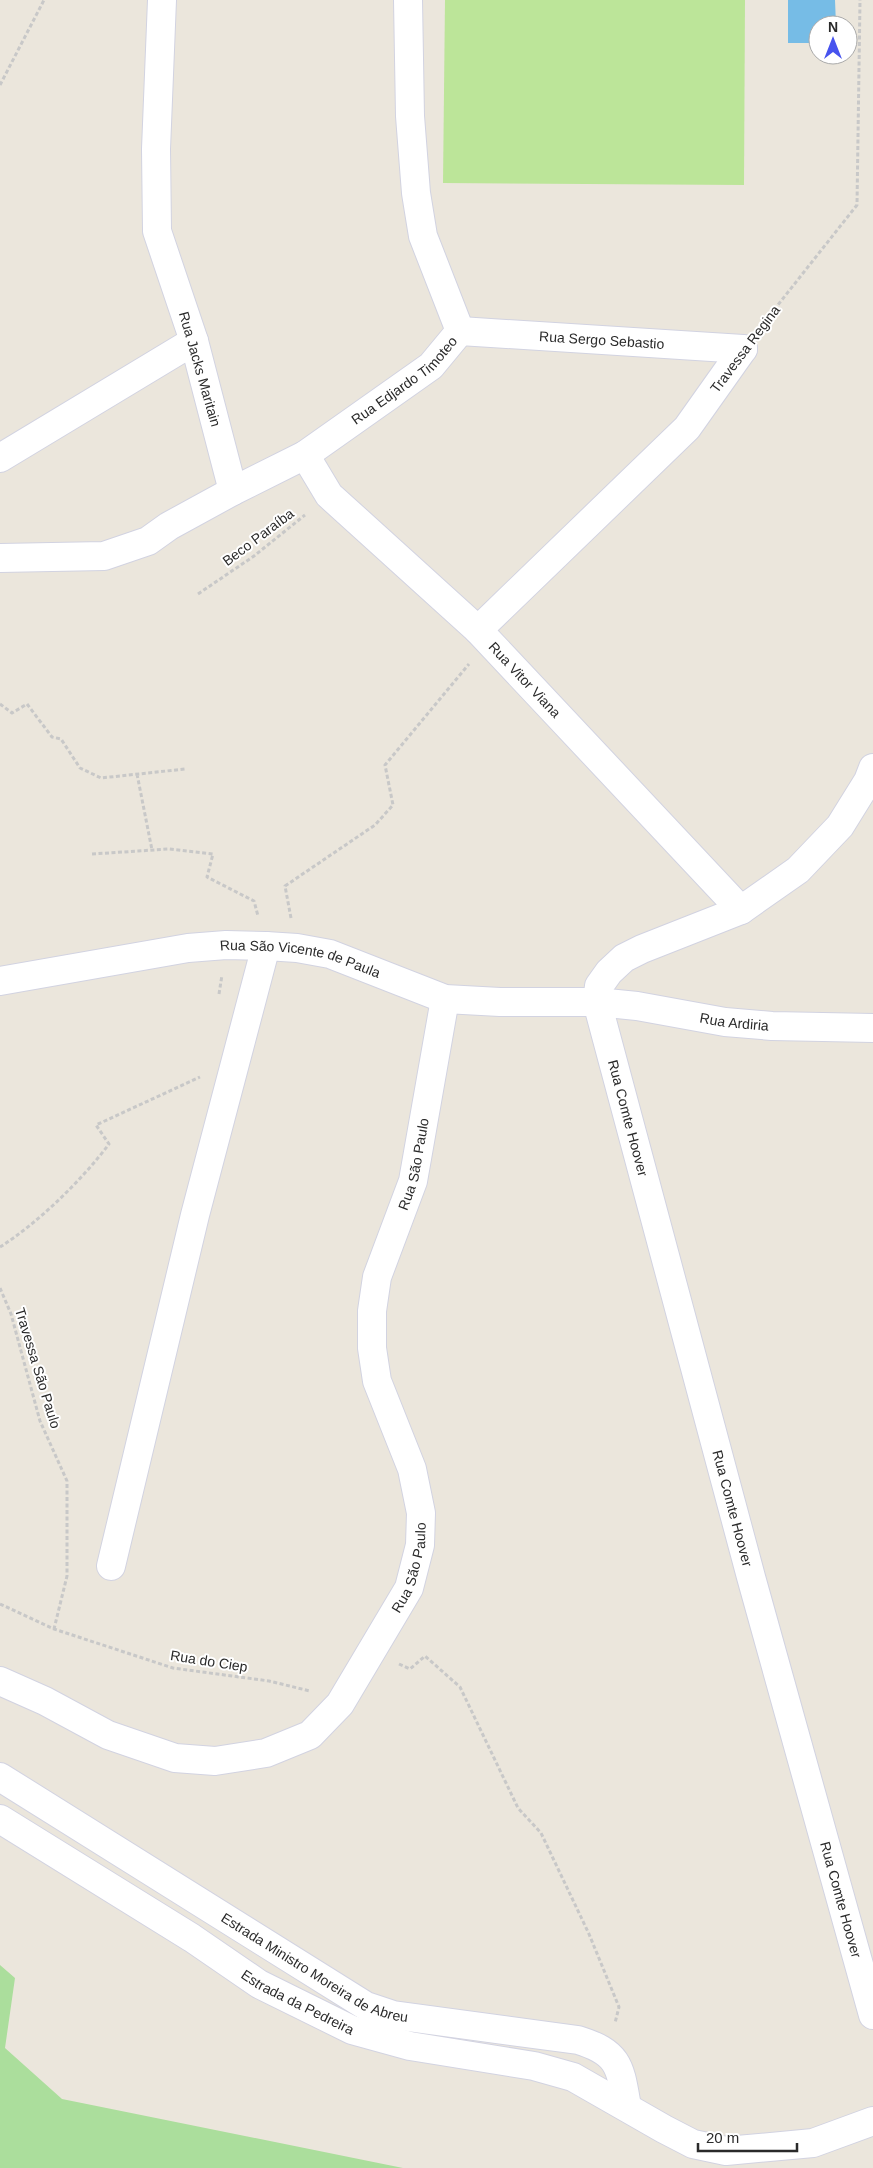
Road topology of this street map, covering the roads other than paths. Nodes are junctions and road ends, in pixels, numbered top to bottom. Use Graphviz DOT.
graph roads {
  1 [pos="162,0"];
  2 [pos="408,0"];
  3 [pos="460,332"];
  4 [pos="194,341"];
  5 [pos="743,349"];
  6 [pos="305,455"];
  7 [pos="0,458"];
  8 [pos="233,491"];
  9 [pos="0,558"];
  10 [pos="483,635"];
  11 [pos="873,768"];
  12 [pos="741,910"];
  13 [pos="266,946"];
  14 [pos="0,981"];
  15 [pos="445,999"];
  16 [pos="596,1002"];
  17 [pos="873,1028"];
  18 [pos="111,1566"];
  19 [pos="0,1681"];
  20 [pos="0,1777"];
  21 [pos="0,1818"];
  22 [pos="873,2015"];
  23 [pos="627,2107"];
  24 [pos="873,2121"];
  1 -- 4 [label="street, Rua Jacks Maritain"];
  2 -- 3 [label="street, Rua Edjardo Timoteo"];
  3 -- 5 [label="street, Rua Sergo Sebastio"];
  3 -- 6 [label="street, Rua Edjardo Timoteo"];
  4 -- 7 [label="street"];
  4 -- 8 [label="street, Rua Jacks Maritain"];
  5 -- 10 [label="street, Travessa Regina"];
  6 -- 8 [label="street, Rua Edjardo Timoteo"];
  6 -- 10 [label="street, Rua Vitor Viana"];
  8 -- 9 [label="street"];
  10 -- 12 [label="street, Rua Vitor Viana"];
  11 -- 12 [label="street"];
  12 -- 16 [label="street"];
  13 -- 14 [label="street, Rua São Vicente de Paula"];
  13 -- 15 [label="street, Rua São Vicente de Paula"];
  13 -- 18 [label="street"];
  15 -- 16 [label="street, Rua São Vicente de Paula"];
  15 -- 19 [label="street, Rua São Paulo"];
  16 -- 17 [label="street, Rua Ardiria"];
  16 -- 22 [label="street, Rua Comte Hoover"];
  20 -- 23 [label="street, Estrada Ministro Moreira de Abreu"];
  21 -- 23 [label="street, Estrada da Pedreira"];
  23 -- 24 [label="street, Estrada da Pedreira"];
}
